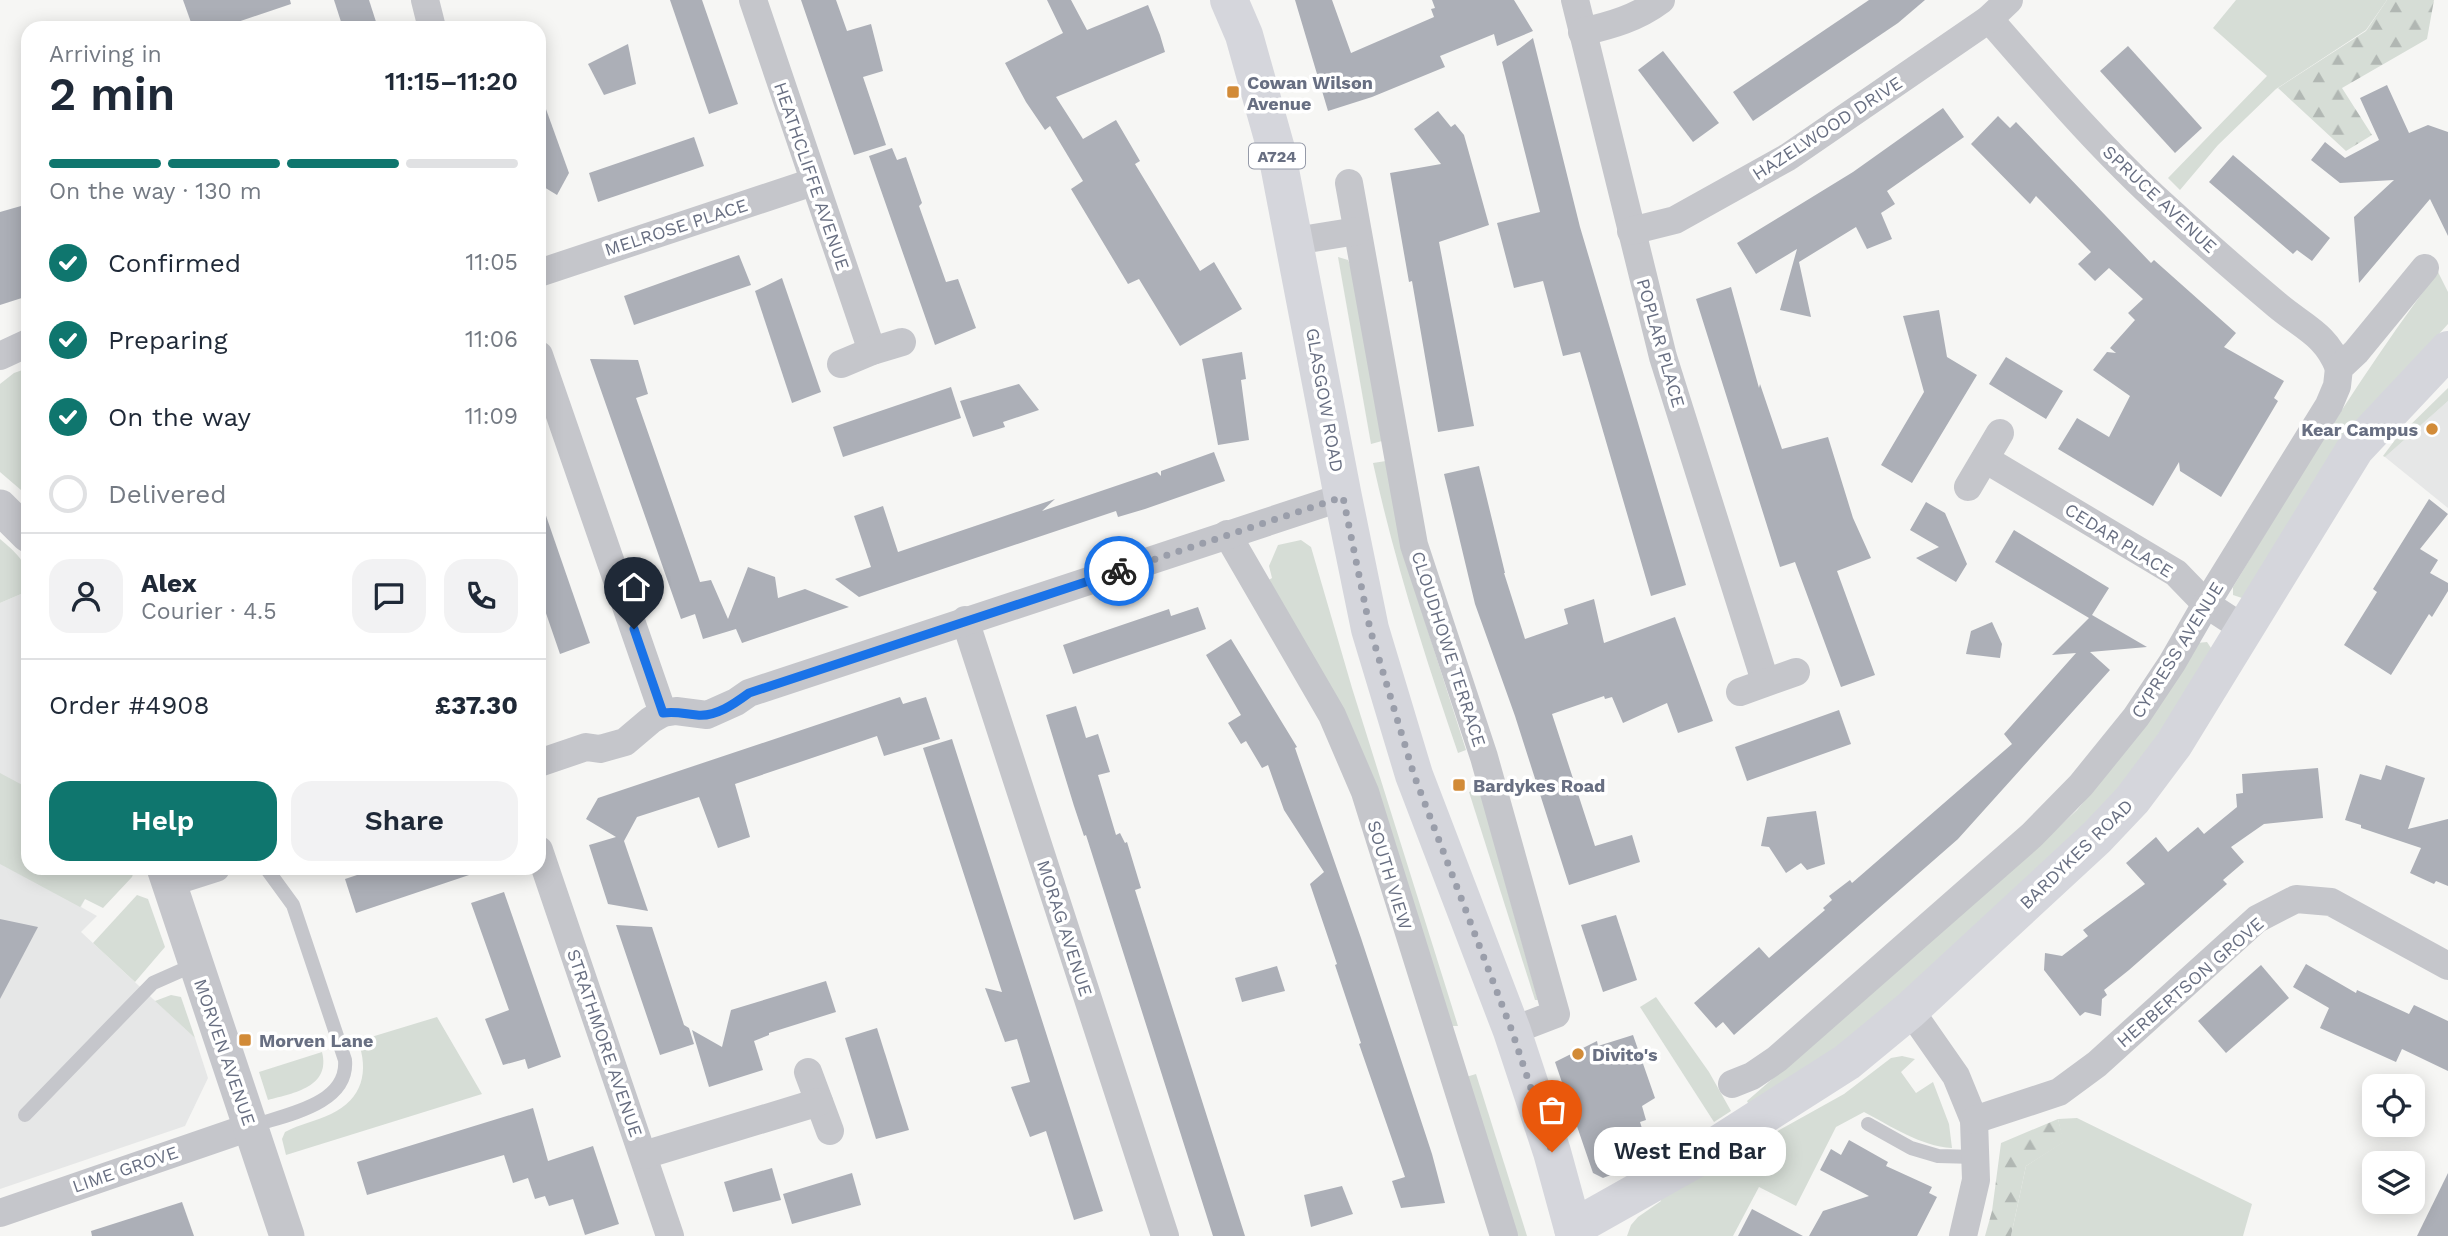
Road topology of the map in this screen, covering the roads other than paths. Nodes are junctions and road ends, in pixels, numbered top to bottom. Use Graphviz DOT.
graph roads {
  1 [pos="425,0"];
  2 [pos="753,0"];
  3 [pos="1229,0"];
  4 [pos="1575,0"];
  5 [pos="1661,0"];
  6 [pos="1999,10"];
  7 [pos="430,21"];
  8 [pos="1582,32"];
  9 [pos="813,182"];
  10 [pos="1349,183"];
  11 [pos="1357,231"];
  12 [pos="1631,231"];
  13 [pos="1295,241"];
  14 [pos="2425,268"];
  15 [pos="546,271"];
  16 [pos="902,342"];
  17 [pos="21,346"];
  18 [pos="2448,350"];
  19 [pos="872,351"];
  20 [pos="0,356"];
  21 [pos="841,365"];
  22 [pos="2339,368"];
  23 [pos="546,382"];
  24 [pos="2000,433"];
  25 [pos="1985,458"];
  26 [pos="1968,487"];
  27 [pos="1343,497"];
  28 [pos="0,507"];
  29 [pos="21,527"];
  30 [pos="1227,534"];
  31 [pos="2206,604"];
  32 [pos="965,620"];
  33 [pos="2246,630"];
  34 [pos="1796,672"];
  35 [pos="663,713"];
  36 [pos="546,761"];
  37 [pos="546,870"];
  38 [pos="271,875"];
  39 [pos="166,876"];
  40 [pos="196,964"];
  41 [pos="2448,966"];
  42 [pos="1910,1010"];
  43 [pos="1512,1031"];
  44 [pos="808,1072"];
  45 [pos="1732,1084"];
  46 [pos="819,1102"];
  47 [pos="25,1115"];
  48 [pos="1974,1119"];
  49 [pos="1868,1124"];
  50 [pos="250,1127"];
  51 [pos="830,1131"];
  52 [pos="644,1155"];
  53 [pos="1975,1157"];
  54 [pos="0,1213"];
  55 [pos="1574,1232"];
  56 [pos="288,1236"];
  57 [pos="670,1236"];
  58 [pos="1165,1236"];
  59 [pos="1504,1236"];
  60 [pos="1963,1236"];
  1 -- 7 [label="street"];
  2 -- 9 [label="street, HEATHCLIFFE AVENUE"];
  3 -- 13 [label="main road, GLASGOW ROAD / A724"];
  4 -- 8 [label="street, POPLAR PLACE"];
  5 -- 8 [label="street"];
  6 -- 12 [label="street, HAZELWOOD DRIVE"];
  6 -- 22 [label="street, SPRUCE AVENUE"];
  8 -- 12 [label="street, POPLAR PLACE"];
  9 -- 15 [label="street, MELROSE PLACE"];
  9 -- 19 [label="street, HEATHCLIFFE AVENUE"];
  10 -- 11 [label="street, CLOUDHOWE TERRACE"];
  11 -- 13 [label="street"];
  11 -- 43 [label="street, CLOUDHOWE TERRACE"];
  12 -- 34 [label="street, POPLAR PLACE"];
  13 -- 27 [label="main road, GLASGOW ROAD / A724"];
  14 -- 22 [label="street, CYPRESS AVENUE"];
  16 -- 19 [label="street"];
  17 -- 20 [label="street"];
  18 -- 33 [label="main road, BARDYKES ROAD"];
  19 -- 21 [label="street"];
  22 -- 31 [label="street, CYPRESS AVENUE"];
  23 -- 35 [label="street"];
  24 -- 25 [label="street"];
  25 -- 26 [label="street"];
  25 -- 31 [label="street, CEDAR PLACE"];
  27 -- 30 [label="street"];
  27 -- 43 [label="main road, GLASGOW ROAD / A724"];
  28 -- 29 [label="street"];
  30 -- 32 [label="street"];
  30 -- 59 [label="street, SOUTH VIEW"];
  31 -- 33 [label="street, CEDAR PLACE"];
  31 -- 45 [label="street, CYPRESS AVENUE"];
  32 -- 35 [label="street"];
  32 -- 58 [label="street, MORAG AVENUE"];
  33 -- 42 [label="main road, BARDYKES ROAD"];
  35 -- 36 [label="street"];
  37 -- 52 [label="street, STRATHMORE AVENUE"];
  38 -- 50 [label="lane"];
  39 -- 40 [label="street, MORVEN AVENUE"];
  40 -- 47 [label="lane"];
  40 -- 50 [label="street, MORVEN AVENUE"];
  41 -- 48 [label="street, HERBERTSON GROVE"];
  42 -- 48 [label="street"];
  42 -- 55 [label="main road, BARDYKES ROAD"];
  43 -- 55 [label="main road, GLASGOW ROAD / A724"];
  44 -- 46 [label="street"];
  46 -- 51 [label="street"];
  46 -- 52 [label="street"];
  48 -- 53 [label="street"];
  49 -- 53 [label="lane"];
  50 -- 54 [label="street, LIME GROVE"];
  50 -- 56 [label="street, MORVEN AVENUE"];
  52 -- 57 [label="street, STRATHMORE AVENUE"];
  53 -- 60 [label="street"];
}
